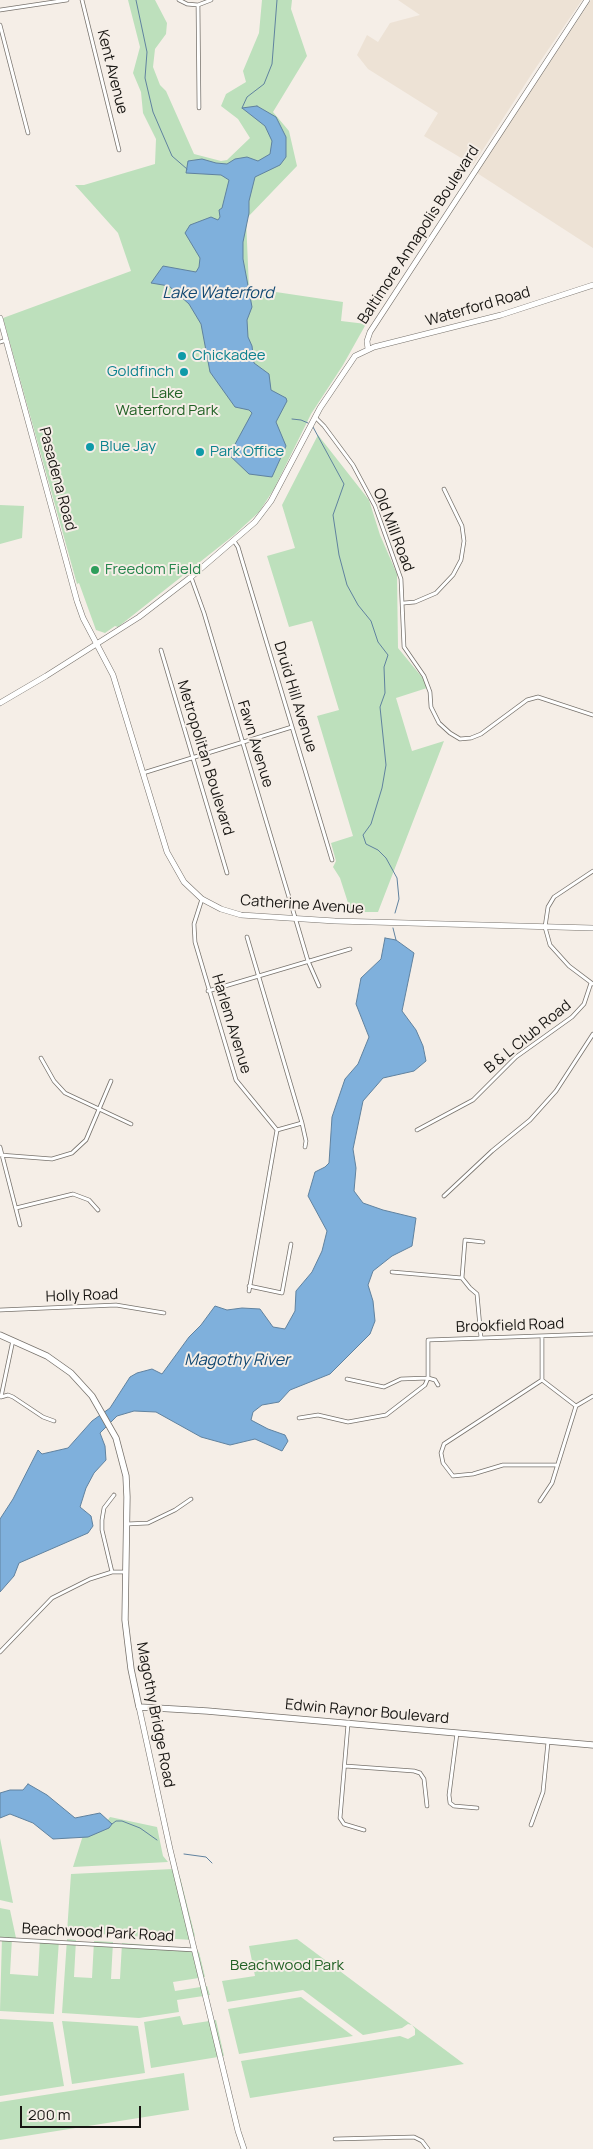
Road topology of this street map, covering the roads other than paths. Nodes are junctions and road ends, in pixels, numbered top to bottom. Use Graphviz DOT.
graph roads {
  1 [pos="67,0"];
  2 [pos="82,0"];
  3 [pos="179,0"];
  4 [pos="211,0"];
  5 [pos="587,0"];
  6 [pos="198,5"];
  7 [pos="0,10"];
  8 [pos="0,25"];
  9 [pos="200,108"];
  10 [pos="28,132"];
  11 [pos="119,150"];
  12 [pos="593,285"];
  13 [pos="0,318"];
  14 [pos="3,341"];
  15 [pos="368,349"];
  16 [pos="315,417"];
  17 [pos="444,489"];
  18 [pos="234,541"];
  19 [pos="191,577"];
  20 [pos="404,603"];
  21 [pos="97,644"];
  22 [pos="161,650"];
  23 [pos="0,703"];
  24 [pos="593,715"];
  25 [pos="292,727"];
  26 [pos="242,742"];
  27 [pos="192,758"];
  28 [pos="143,773"];
  29 [pos="332,860"];
  30 [pos="593,871"];
  31 [pos="227,873"];
  32 [pos="202,899"];
  33 [pos="295,918"];
  34 [pos="545,927"];
  35 [pos="593,928"];
  36 [pos="247,937"];
  37 [pos="350,949"];
  38 [pos="308,961"];
  39 [pos="257,976"];
  40 [pos="592,983"];
  41 [pos="319,986"];
  42 [pos="208,990"];
  43 [pos="593,1034"];
  44 [pos="41,1058"];
  45 [pos="111,1080"];
  46 [pos="100,1109"];
  47 [pos="302,1123"];
  48 [pos="131,1124"];
  49 [pos="278,1130"];
  50 [pos="416,1130"];
  51 [pos="0,1147"];
  52 [pos="305,1147"];
  53 [pos="1,1154"];
  54 [pos="444,1196"];
  55 [pos="16,1208"];
  56 [pos="98,1210"];
  57 [pos="20,1225"];
  58 [pos="482,1242"];
  59 [pos="291,1244"];
  60 [pos="392,1272"];
  61 [pos="462,1278"];
  62 [pos="249,1286"];
  63 [pos="249,1291"];
  64 [pos="0,1310"];
  65 [pos="164,1313"];
  66 [pos="593,1334"];
  67 [pos="0,1335"];
  68 [pos="542,1336"];
  69 [pos="481,1338"];
  70 [pos="13,1340"];
  71 [pos="428,1378"];
  72 [pos="347,1379"];
  73 [pos="542,1380"];
  74 [pos="438,1385"];
  75 [pos="593,1396"];
  76 [pos="1,1397"];
  77 [pos="576,1406"];
  78 [pos="299,1418"];
  79 [pos="54,1421"];
  80 [pos="556,1464"];
  81 [pos="114,1495"];
  82 [pos="191,1499"];
  83 [pos="540,1501"];
  84 [pos="127,1524"];
  85 [pos="112,1572"];
  86 [pos="126,1572"];
  87 [pos="0,1652"];
  88 [pos="139,1707"];
  89 [pos="348,1724"];
  90 [pos="457,1732"];
  91 [pos="548,1742"];
  92 [pos="593,1745"];
  93 [pos="345,1766"];
  94 [pos="427,1806"];
  95 [pos="476,1808"];
  96 [pos="531,1825"];
  97 [pos="364,1830"];
  98 [pos="0,1939"];
  99 [pos="195,1950"];
  100 [pos="335,2139"];
  101 [pos="244,2149"];
  102 [pos="428,2149"];
  1 -- 7 [label="street"];
  2 -- 11 [label="street, Kent Avenue"];
  3 -- 6 [label="street"];
  4 -- 6 [label="street"];
  5 -- 15 [label="main road, Baltimore Annapolis Boulevard"];
  6 -- 9 [label="street"];
  8 -- 10 [label="street"];
  12 -- 15 [label="main road, Waterford Road"];
  13 -- 14 [label="main road, Pasadena Road"];
  14 -- 21 [label="main road, Pasadena Road"];
  15 -- 16 [label="main road, Baltimore Annapolis Boulevard"];
  16 -- 18 [label="main road, Baltimore Annapolis Boulevard"];
  16 -- 20 [label="street, Old Mill Road"];
  17 -- 20 [label="street"];
  18 -- 19 [label="main road, Baltimore Annapolis Boulevard"];
  18 -- 25 [label="street, Druid Hill Avenue"];
  19 -- 21 [label="main road, Baltimore Annapolis Boulevard"];
  19 -- 26 [label="street, Fawn Avenue"];
  20 -- 24 [label="street, Old Mill Road"];
  21 -- 23 [label="main road, Baltimore Annapolis Boulevard"];
  21 -- 28 [label="main road, Catherine Avenue"];
  22 -- 27 [label="street, Metropolitan Boulevard"];
  25 -- 26 [label="street"];
  25 -- 29 [label="street, Druid Hill Avenue"];
  26 -- 27 [label="street"];
  26 -- 33 [label="street, Fawn Avenue"];
  27 -- 28 [label="street"];
  27 -- 31 [label="street, Metropolitan Boulevard"];
  28 -- 32 [label="main road, Catherine Avenue"];
  30 -- 34 [label="street"];
  32 -- 33 [label="main road, Catherine Avenue"];
  32 -- 42 [label="street, Harlem Avenue"];
  33 -- 34 [label="main road, Catherine Avenue"];
  33 -- 38 [label="street, Fawn Avenue"];
  34 -- 35 [label="main road, Catherine Avenue"];
  34 -- 40 [label="street"];
  36 -- 39 [label="street"];
  37 -- 38 [label="street"];
  38 -- 39 [label="street"];
  38 -- 41 [label="street, Fawn Avenue"];
  39 -- 42 [label="street"];
  39 -- 47 [label="street"];
  40 -- 50 [label="street, B & L Club Road"];
  42 -- 49 [label="street, Harlem Avenue"];
  43 -- 54 [label="street"];
  44 -- 46 [label="street"];
  45 -- 46 [label="street"];
  46 -- 48 [label="street"];
  46 -- 53 [label="street"];
  47 -- 49 [label="street"];
  47 -- 52 [label="street"];
  49 -- 62 [label="street"];
  51 -- 53 [label="street"];
  53 -- 55 [label="street"];
  55 -- 56 [label="street"];
  55 -- 57 [label="street"];
  58 -- 61 [label="street"];
  59 -- 62 [label="street"];
  60 -- 61 [label="street"];
  61 -- 69 [label="street"];
  62 -- 63 [label="street"];
  64 -- 65 [label="street, Holly Road"];
  66 -- 68 [label="street, Brookfield Road"];
  67 -- 70 [label="main road, Magothy Bridge Road"];
  68 -- 69 [label="street, Brookfield Road"];
  68 -- 73 [label="street"];
  69 -- 71 [label="street, Brookfield Road"];
  70 -- 76 [label="street"];
  70 -- 84 [label="main road, Magothy Bridge Road"];
  71 -- 72 [label="street"];
  71 -- 74 [label="street"];
  71 -- 78 [label="street"];
  73 -- 77 [label="street"];
  73 -- 80 [label="street"];
  75 -- 77 [label="street"];
  76 -- 79 [label="street"];
  77 -- 80 [label="street"];
  80 -- 83 [label="street"];
  81 -- 85 [label="street"];
  82 -- 84 [label="street"];
  84 -- 86 [label="main road, Magothy Bridge Road"];
  85 -- 86 [label="street"];
  85 -- 87 [label="street"];
  86 -- 88 [label="main road, Magothy Bridge Road"];
  88 -- 89 [label="main road, Edwin Raynor Boulevard"];
  88 -- 99 [label="main road, Magothy Bridge Road"];
  89 -- 90 [label="main road, Edwin Raynor Boulevard"];
  89 -- 93 [label="street"];
  90 -- 91 [label="main road, Edwin Raynor Boulevard"];
  90 -- 95 [label="street"];
  91 -- 92 [label="main road, Edwin Raynor Boulevard"];
  91 -- 96 [label="street"];
  93 -- 94 [label="street"];
  93 -- 97 [label="street"];
  98 -- 99 [label="street, Beachwood Park Road"];
  99 -- 101 [label="main road, Magothy Bridge Road"];
  100 -- 102 [label="street"];
}
